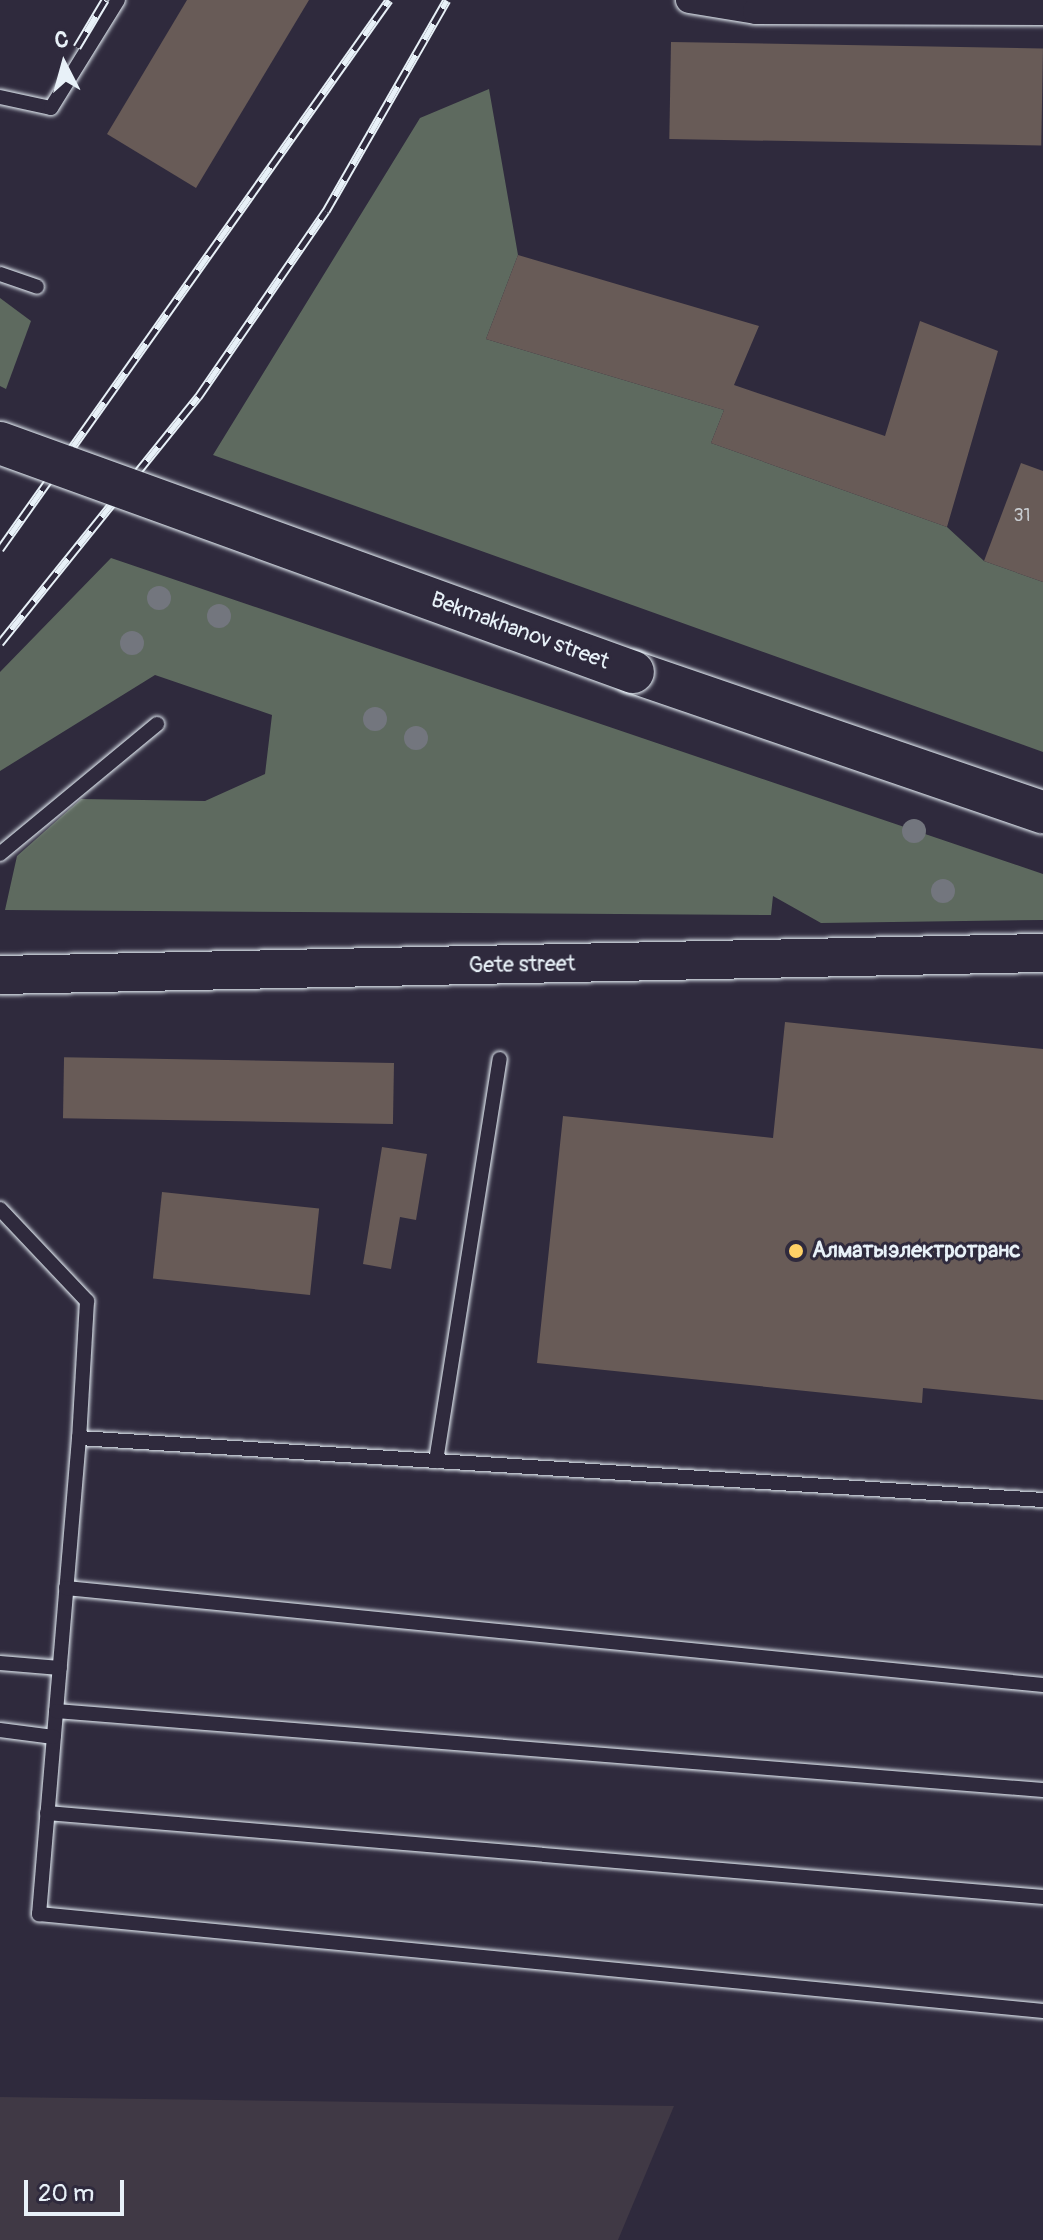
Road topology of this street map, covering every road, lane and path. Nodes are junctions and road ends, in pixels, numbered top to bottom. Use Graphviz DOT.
graph roads {
  1 [pos="118,0"];
  2 [pos="689,0"];
  3 [pos="1043,12"];
  4 [pos="0,97"];
  5 [pos="0,274"];
  6 [pos="37,287"];
  7 [pos="0,443"];
  8 [pos="157,724"];
  9 [pos="1043,812"];
  10 [pos="0,854"];
  11 [pos="1043,953"];
  12 [pos="0,975"];
  13 [pos="500,1059"];
  14 [pos="0,1209"];
  15 [pos="79,1438"];
  16 [pos="436,1461"];
  17 [pos="1043,1500"];
  18 [pos="66,1588"];
  19 [pos="0,1663"];
  20 [pos="60,1668"];
  21 [pos="1043,1685"];
  22 [pos="56,1711"];
  23 [pos="0,1730"];
  24 [pos="54,1737"];
  25 [pos="1043,1790"];
  26 [pos="47,1813"];
  27 [pos="1043,1897"];
  28 [pos="1043,2011"];
  1 -- 4 [label="lane"];
  2 -- 3 [label="street"];
  5 -- 6 [label="lane"];
  7 -- 9 [label="main road, Bekmakhanov street, bridge"];
  8 -- 10 [label="lane"];
  11 -- 12 [label="main road, Gete street"];
  13 -- 16 [label="lane"];
  14 -- 15 [label="lane"];
  15 -- 16 [label="lane"];
  15 -- 18 [label="lane"];
  16 -- 17 [label="lane"];
  18 -- 20 [label="lane"];
  18 -- 21 [label="lane"];
  19 -- 20 [label="lane"];
  20 -- 22 [label="lane"];
  22 -- 24 [label="lane"];
  22 -- 25 [label="lane"];
  23 -- 24 [label="lane"];
  24 -- 26 [label="lane"];
  26 -- 27 [label="lane"];
  26 -- 28 [label="lane"];
}
